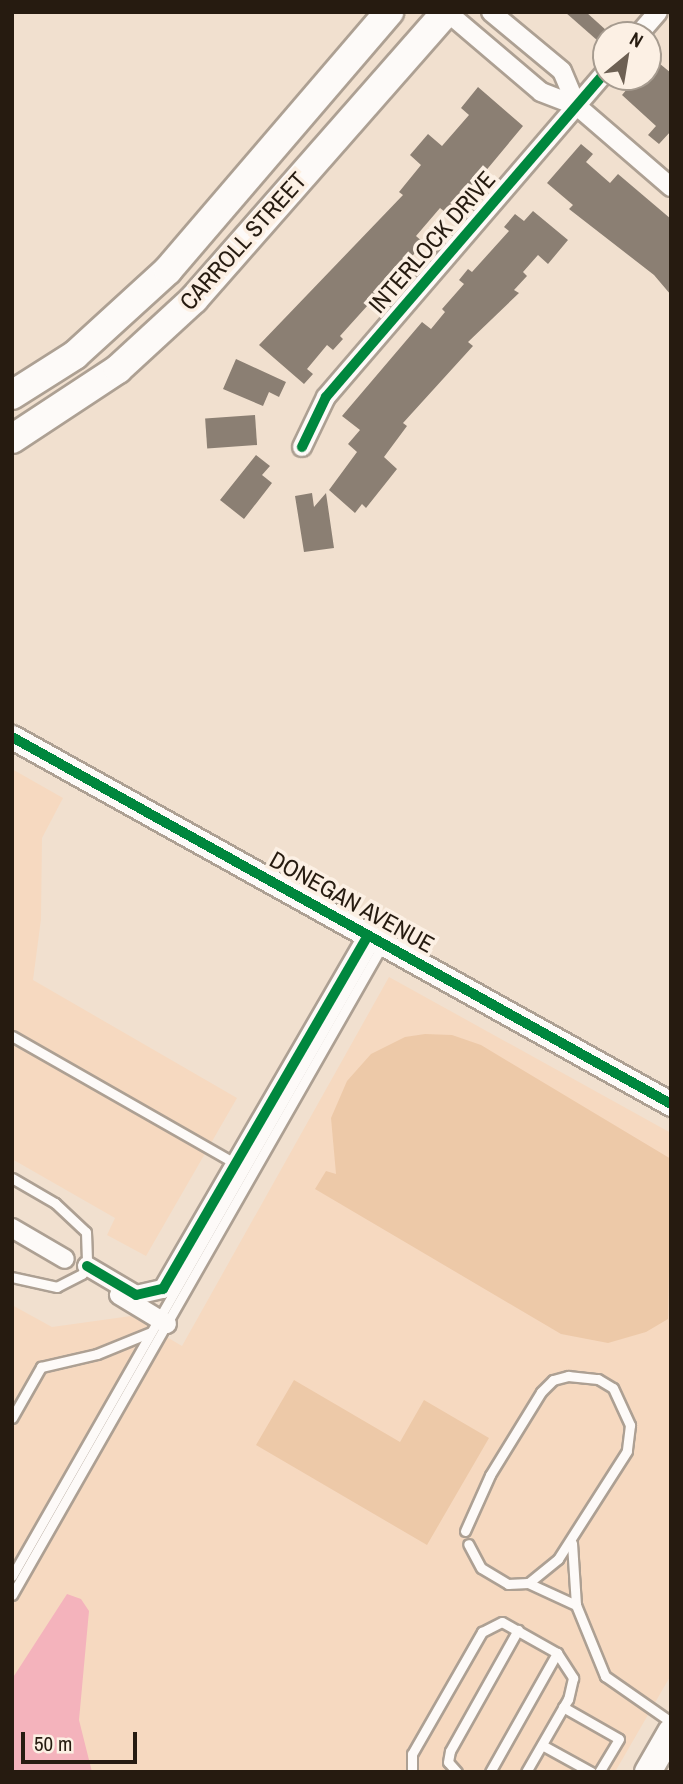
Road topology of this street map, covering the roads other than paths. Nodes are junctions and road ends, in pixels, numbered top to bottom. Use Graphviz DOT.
graph roads {
  1 [pos="389,12"];
  2 [pos="447,12"];
  3 [pos="491,12"];
  4 [pos="592,88"];
  5 [pos="577,106"];
  6 [pos="671,187"];
  7 [pos="12,395"];
  8 [pos="12,439"];
  9 [pos="302,447"];
  10 [pos="12,737"];
  11 [pos="376,940"];
  12 [pos="12,1036"];
  13 [pos="671,1104"];
  14 [pos="245,1169"];
  15 [pos="12,1178"];
  16 [pos="12,1228"];
  17 [pos="65,1259"];
  18 [pos="85,1270"];
  19 [pos="12,1277"];
  20 [pos="159,1325"];
  21 [pos="12,1418"];
  22 [pos="465,1531"];
  23 [pos="572,1541"];
  24 [pos="468,1544"];
  25 [pos="12,1576"];
  26 [pos="528,1583"];
  27 [pos="12,1595"];
  28 [pos="576,1605"];
  29 [pos="518,1630"];
  30 [pos="557,1653"];
  31 [pos="563,1707"];
  32 [pos="671,1722"];
  33 [pos="671,1732"];
  34 [pos="542,1745"];
  35 [pos="412,1772"];
  36 [pos="457,1772"];
  37 [pos="489,1772"];
  38 [pos="526,1772"];
  39 [pos="591,1772"];
  40 [pos="599,1772"];
  41 [pos="648,1772"];
  1 -- 7 [label="main road"];
  2 -- 5 [label="street"];
  2 -- 8 [label="main road, CARROLL STREET"];
  3 -- 5 [label="street"];
  4 -- 5 [label="street, INTERLOCK DRIVE"];
  5 -- 6 [label="street"];
  5 -- 9 [label="street, INTERLOCK DRIVE"];
  10 -- 11 [label="street, DONEGAN AVENUE"];
  11 -- 13 [label="street, DONEGAN AVENUE"];
  11 -- 14 [label="street"];
  12 -- 14 [label="lane"];
  14 -- 18 [label="street"];
  14 -- 20 [label="lane"];
  15 -- 18 [label="lane"];
  16 -- 17 [label="street"];
  18 -- 19 [label="lane"];
  18 -- 20 [label="street"];
  20 -- 21 [label="lane"];
  20 -- 25 [label="lane"];
  20 -- 27 [label="lane"];
  22 -- 23 [label="lane"];
  23 -- 26 [label="lane"];
  23 -- 28 [label="lane"];
  24 -- 26 [label="lane"];
  26 -- 28 [label="lane"];
  28 -- 32 [label="lane"];
  29 -- 30 [label="lane"];
  29 -- 35 [label="lane"];
  29 -- 36 [label="lane"];
  30 -- 31 [label="lane"];
  30 -- 37 [label="lane"];
  31 -- 34 [label="lane"];
  31 -- 40 [label="lane"];
  33 -- 41 [label="main road"];
  34 -- 38 [label="lane"];
  34 -- 39 [label="lane"];
}
